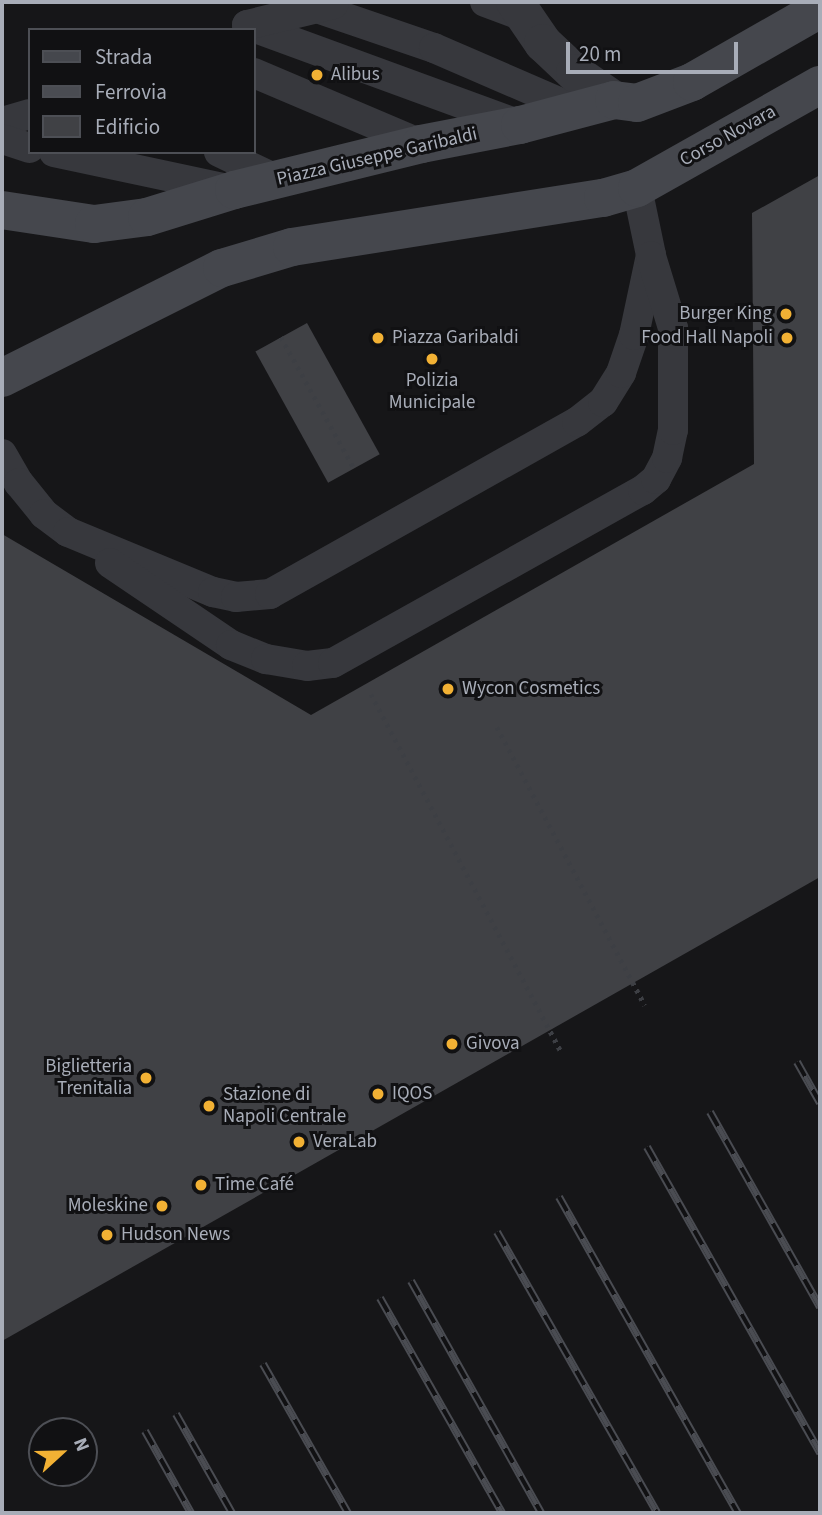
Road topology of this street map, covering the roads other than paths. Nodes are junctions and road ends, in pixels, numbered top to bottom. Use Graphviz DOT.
graph roads {
  1 [pos="485,2"];
  2 [pos="331,5"];
  3 [pos="519,9"];
  4 [pos="820,9"];
  5 [pos="239,27"];
  6 [pos="256,33"];
  7 [pos="256,75"];
  8 [pos="820,85"];
  9 [pos="614,100"];
  10 [pos="578,110"];
  11 [pos="28,115"];
  12 [pos="2,122"];
  13 [pos="520,125"];
  14 [pos="2,139"];
  15 [pos="421,144"];
  16 [pos="28,147"];
  17 [pos="63,154"];
  18 [pos="223,154"];
  19 [pos="278,180"];
  20 [pos="637,188"];
  21 [pos="233,190"];
  22 [pos="2,210"];
  23 [pos="651,256"];
  24 [pos="2,378"];
  25 [pos="2,454"];
  26 [pos="68,532"];
  1 -- 3 [label="lane"];
  2 -- 5 [label="lane"];
  2 -- 10 [label="lane"];
  3 -- 9 [label="street"];
  4 -- 9 [label="main road"];
  6 -- 13 [label="lane"];
  7 -- 15 [label="lane"];
  8 -- 20 [label="main road, Corso Novara"];
  9 -- 10 [label="main road, Piazza Giuseppe Garibaldi"];
  10 -- 13 [label="main road, Piazza Giuseppe Garibaldi"];
  11 -- 12 [label="lane"];
  13 -- 15 [label="main road, Piazza Giuseppe Garibaldi"];
  14 -- 16 [label="lane"];
  15 -- 19 [label="main road, Piazza Giuseppe Garibaldi"];
  17 -- 21 [label="lane"];
  18 -- 19 [label="lane"];
  19 -- 21 [label="main road, Piazza Giuseppe Garibaldi"];
  20 -- 23 [label="lane"];
  20 -- 24 [label="main road"];
  21 -- 22 [label="main road, Piazza Giuseppe Garibaldi"];
  23 -- 26 [label="lane"];
  23 -- 26 [label="lane"];
  25 -- 26 [label="lane"];
}
